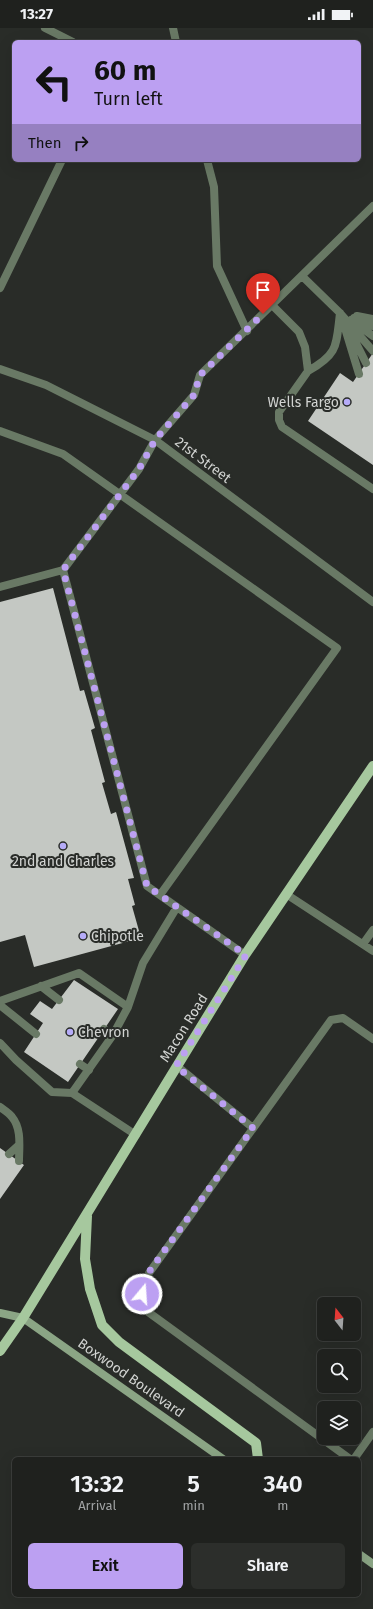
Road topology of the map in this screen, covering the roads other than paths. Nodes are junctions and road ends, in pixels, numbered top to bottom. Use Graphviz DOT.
graph roads {
  1 [pos="45,28"];
  2 [pos="173,28"];
  3 [pos="68,40"];
  4 [pos="176,40"];
  5 [pos="61,162"];
  6 [pos="208,162"];
  7 [pos="373,206"];
  8 [pos="302,276"];
  9 [pos="0,288"];
  10 [pos="272,305"];
  11 [pos="340,312"];
  12 [pos="373,319"];
  13 [pos="373,326"];
  14 [pos="247,331"];
  15 [pos="373,336"];
  16 [pos="373,351"];
  17 [pos="366,363"];
  18 [pos="0,369"];
  19 [pos="308,371"];
  20 [pos="359,374"];
  21 [pos="0,431"];
  22 [pos="155,440"];
  23 [pos="373,489"];
  24 [pos="120,494"];
  25 [pos="63,570"];
  26 [pos="0,587"];
  27 [pos="373,602"];
  28 [pos="373,766"];
  29 [pos="286,894"];
  30 [pos="160,895"];
  31 [pos="177,907"];
  32 [pos="373,930"];
  33 [pos="363,944"];
  34 [pos="373,951"];
  35 [pos="246,955"];
  36 [pos="41,986"];
  37 [pos="59,1000"];
  38 [pos="0,1001"];
  39 [pos="0,1005"];
  40 [pos="128,1007"];
  41 [pos="104,1029"];
  42 [pos="36,1034"];
  43 [pos="113,1035"];
  44 [pos="373,1039"];
  45 [pos="0,1043"];
  46 [pos="80,1064"];
  47 [pos="176,1066"];
  48 [pos="90,1070"];
  49 [pos="72,1093"];
  50 [pos="0,1107"];
  51 [pos="253,1128"];
  52 [pos="136,1135"];
  53 [pos="19,1145"];
  54 [pos="9,1154"];
  55 [pos="19,1161"];
  56 [pos="87,1214"];
  57 [pos="0,1313"];
  58 [pos="23,1318"];
  59 [pos="0,1351"];
  60 [pos="373,1432"];
  61 [pos="220,1457"];
  62 [pos="258,1457"];
  63 [pos="347,1457"];
  64 [pos="355,1457"];
  65 [pos="361,1555"];
  66 [pos="373,1564"];
  1 -- 3 [label="street"];
  2 -- 4 [label="street"];
  5 -- 9 [label="street"];
  6 -- 14 [label="street"];
  7 -- 8 [label="street"];
  8 -- 10 [label="street"];
  8 -- 11 [label="street"];
  10 -- 14 [label="street"];
  10 -- 19 [label="street"];
  11 -- 12 [label="street"];
  11 -- 13 [label="street"];
  11 -- 15 [label="street"];
  11 -- 16 [label="street"];
  11 -- 17 [label="street"];
  11 -- 19 [label="street"];
  11 -- 20 [label="street"];
  14 -- 22 [label="street"];
  18 -- 22 [label="street, 21st Street"];
  19 -- 23 [label="street"];
  21 -- 24 [label="street"];
  22 -- 24 [label="street"];
  22 -- 27 [label="street, 21st Street"];
  24 -- 25 [label="street"];
  24 -- 30 [label="street"];
  25 -- 26 [label="street"];
  25 -- 30 [label="street"];
  28 -- 29 [label="main road, Macon Road"];
  29 -- 33 [label="street"];
  29 -- 35 [label="main road, Macon Road"];
  30 -- 31 [label="street"];
  31 -- 35 [label="street"];
  31 -- 40 [label="street"];
  32 -- 33 [label="street"];
  33 -- 34 [label="street"];
  35 -- 47 [label="main road, Macon Road"];
  36 -- 37 [label="street"];
  36 -- 38 [label="street"];
  36 -- 40 [label="street"];
  39 -- 42 [label="street"];
  40 -- 43 [label="street"];
  41 -- 43 [label="street"];
  43 -- 48 [label="street"];
  44 -- 51 [label="street"];
  45 -- 49 [label="street"];
  46 -- 48 [label="street"];
  47 -- 51 [label="street"];
  47 -- 52 [label="main road, Macon Road"];
  48 -- 49 [label="street"];
  49 -- 52 [label="street"];
  50 -- 53 [label="street"];
  51 -- 63 [label="street"];
  52 -- 56 [label="main road, Macon Road"];
  53 -- 54 [label="street"];
  53 -- 55 [label="street"];
  56 -- 58 [label="main road, Macon Road"];
  56 -- 62 [label="main road"];
  57 -- 58 [label="street"];
  58 -- 59 [label="main road, Macon Road"];
  58 -- 61 [label="street, Boxwood Boulevard"];
  60 -- 64 [label="street"];
  65 -- 66 [label="street"];
}
